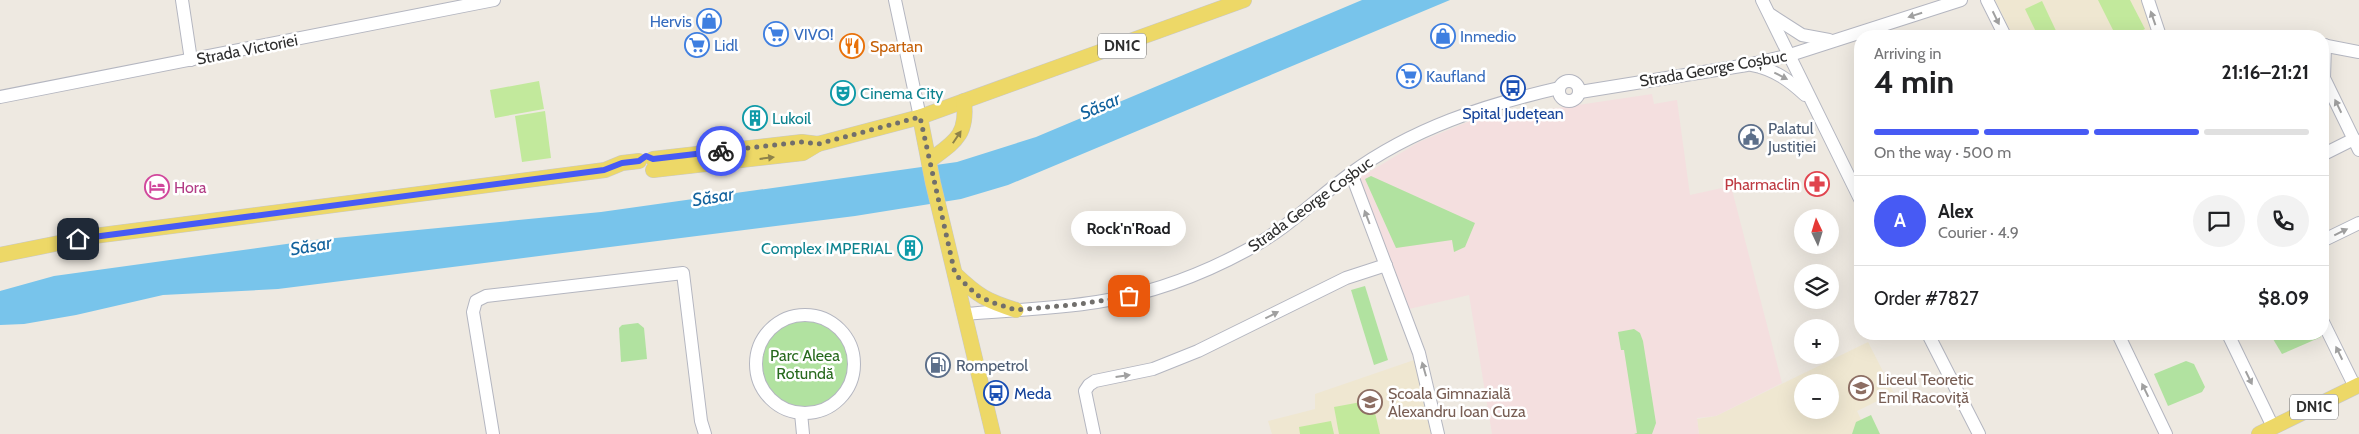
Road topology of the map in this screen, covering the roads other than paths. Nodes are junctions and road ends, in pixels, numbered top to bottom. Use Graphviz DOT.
graph roads {
  1 [pos="182,0"];
  2 [pos="494,0"];
  3 [pos="895,0"];
  4 [pos="1244,0"];
  5 [pos="1762,0"];
  6 [pos="1961,0"];
  7 [pos="1987,0"];
  8 [pos="2148,0"];
  9 [pos="1769,14"];
  10 [pos="1867,30"];
  11 [pos="2002,30"];
  12 [pos="2158,30"];
  13 [pos="1854,34"];
  14 [pos="1832,41"];
  15 [pos="2329,46"];
  16 [pos="2359,52"];
  17 [pos="1790,55"];
  18 [pos="191,60"];
  19 [pos="1747,64"];
  20 [pos="2329,88"];
  21 [pos="0,97"];
  22 [pos="1810,99"];
  23 [pos="964,101"];
  24 [pos="920,117"];
  25 [pos="2356,145"];
  26 [pos="2329,152"];
  27 [pos="929,161"];
  28 [pos="1351,174"];
  29 [pos="1854,187"];
  30 [pos="2359,223"];
  31 [pos="2329,238"];
  32 [pos="0,255"];
  33 [pos="1386,265"];
  34 [pos="955,274"];
  35 [pos="1016,310"];
  36 [pos="965,314"];
  37 [pos="2329,333"];
  38 [pos="1931,340"];
  39 [pos="2124,340"];
  40 [pos="2231,340"];
  41 [pos="2357,386"];
  42 [pos="801,413"];
  43 [pos="2273,427"];
  44 [pos="493,434"];
  45 [pos="705,434"];
  46 [pos="802,434"];
  47 [pos="993,434"];
  48 [pos="1094,434"];
  49 [pos="1438,434"];
  50 [pos="1979,434"];
  51 [pos="2166,434"];
  52 [pos="2259,434"];
  1 -- 18 [label="street"];
  2 -- 18 [label="street, Strada Victoriei"];
  3 -- 24 [label="street"];
  4 -- 23 [label="main road, DN1C"];
  5 -- 9 [label="street"];
  6 -- 10 [label="street, Strada George Coșbuc, one-way"];
  7 -- 11 [label="street, one-way"];
  12 -- 8 [label="street, one-way"];
  9 -- 14 [label="street"];
  9 -- 17 [label="street"];
  13 -- 14 [label="street, Strada George Coșbuc, one-way"];
  14 -- 17 [label="street, Strada George Coșbuc"];
  15 -- 16 [label="street"];
  17 -- 19 [label="street, Strada George Coșbuc"];
  17 -- 22 [label="street"];
  18 -- 21 [label="street, Strada Victoriei"];
  19 -- 22 [label="street, one-way"];
  19 -- 28 [label="street, Strada George Coșbuc"];
  25 -- 20 [label="street, one-way"];
  22 -- 29 [label="street"];
  23 -- 24 [label="main road, DN1C"];
  27 -- 23 [label="main road, one-way"];
  24 -- 27 [label="main road"];
  24 -- 32 [label="main road, DN1C"];
  25 -- 26 [label="street"];
  27 -- 34 [label="main road"];
  33 -- 28 [label="street, one-way"];
  28 -- 35 [label="street, Strada George Coșbuc"];
  31 -- 30 [label="street, one-way"];
  48 -- 33 [label="street, one-way"];
  49 -- 33 [label="street, one-way"];
  34 -- 35 [label="main road"];
  34 -- 36 [label="main road"];
  35 -- 36 [label="street, Strada George Coșbuc"];
  36 -- 47 [label="main road"];
  41 -- 37 [label="street, one-way"];
  38 -- 50 [label="street"];
  51 -- 39 [label="street, one-way"];
  40 -- 43 [label="street, one-way"];
  41 -- 43 [label="main road, DN1C"];
  42 -- 42 [label="street"];
  42 -- 46 [label="street"];
  43 -- 52 [label="main road, DN1C"];
  44 -- 45 [label="street"];
}
